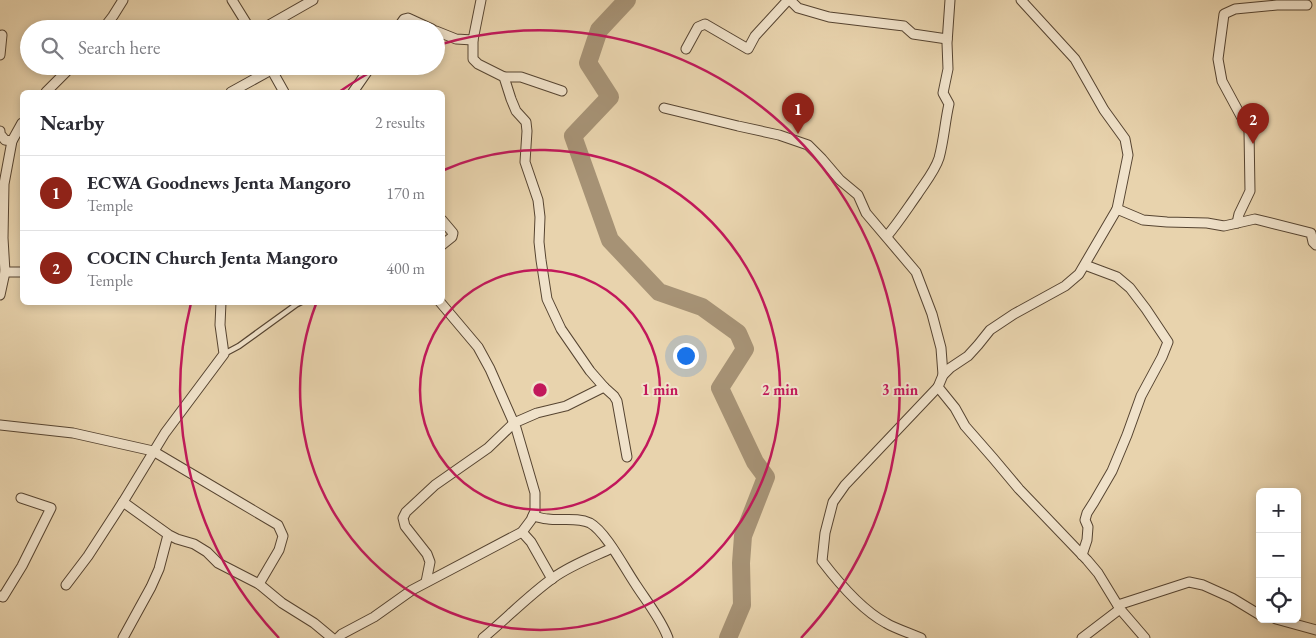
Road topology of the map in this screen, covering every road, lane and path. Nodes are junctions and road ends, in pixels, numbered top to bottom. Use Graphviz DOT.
graph roads {
  1 [pos="123,0"];
  2 [pos="232,0"];
  3 [pos="313,0"];
  4 [pos="481,0"];
  5 [pos="789,0"];
  6 [pos="950,0"];
  7 [pos="1021,0"];
  8 [pos="1307,5"];
  9 [pos="111,20"];
  10 [pos="244,20"];
  11 [pos="278,20"];
  12 [pos="2,35"];
  13 [pos="445,35"];
  14 [pos="947,39"];
  15 [pos="473,40"];
  16 [pos="686,49"];
  17 [pos="0,54"];
  18 [pos="64,75"];
  19 [pos="259,75"];
  20 [pos="274,75"];
  21 [pos="364,75"];
  22 [pos="504,77"];
  23 [pos="50,90"];
  24 [pos="234,90"];
  25 [pos="283,90"];
  26 [pos="354,90"];
  27 [pos="562,91"];
  28 [pos="664,108"];
  29 [pos="20,127"];
  30 [pos="0,133"];
  31 [pos="12,141"];
  32 [pos="1117,209"];
  33 [pos="1237,223"];
  34 [pos="445,224"];
  35 [pos="1313,233"];
  36 [pos="887,236"];
  37 [pos="445,243"];
  38 [pos="1316,245"];
  39 [pos="1084,265"];
  40 [pos="5,272"];
  41 [pos="20,272"];
  42 [pos="0,295"];
  43 [pos="220,305"];
  44 [pos="296,305"];
  45 [pos="443,305"];
  46 [pos="224,354"];
  47 [pos="943,375"];
  48 [pos="604,386"];
  49 [pos="938,387"];
  50 [pos="514,423"];
  51 [pos="0,425"];
  52 [pos="154,451"];
  53 [pos="628,457"];
  54 [pos="21,498"];
  55 [pos="123,502"];
  56 [pos="533,516"];
  57 [pos="522,532"];
  58 [pos="168,535"];
  59 [pos="612,548"];
  60 [pos="1082,555"];
  61 [pos="552,579"];
  62 [pos="426,582"];
  63 [pos="258,584"];
  64 [pos="66,585"];
  65 [pos="0,596"];
  66 [pos="1119,607"];
  67 [pos="1256,613"];
  68 [pos="1291,623"];
  69 [pos="1316,630"];
  70 [pos="123,638"];
  71 [pos="332,638"];
  72 [pos="338,638"];
  73 [pos="483,638"];
  74 [pos="668,638"];
  75 [pos="921,638"];
  76 [pos="1082,638"];
  77 [pos="1145,638"];
  1 -- 9 [label="street"];
  2 -- 10 [label="street"];
  3 -- 11 [label="street"];
  4 -- 15 [label="street"];
  5 -- 14 [label="street"];
  5 -- 16 [label="street"];
  6 -- 14 [label="street"];
  7 -- 32 [label="street"];
  8 -- 33 [label="street"];
  12 -- 17 [label="street"];
  13 -- 15 [label="street"];
  14 -- 36 [label="street"];
  15 -- 22 [label="street"];
  18 -- 23 [label="street"];
  19 -- 24 [label="street"];
  20 -- 25 [label="street"];
  21 -- 26 [label="street"];
  22 -- 27 [label="street"];
  22 -- 48 [label="street"];
  28 -- 36 [label="street"];
  29 -- 31 [label="street"];
  30 -- 31 [label="street"];
  31 -- 40 [label="street"];
  32 -- 33 [label="street"];
  32 -- 39 [label="street"];
  33 -- 35 [label="street"];
  34 -- 37 [label="street"];
  35 -- 38 [label="street"];
  36 -- 47 [label="street"];
  39 -- 47 [label="street"];
  39 -- 60 [label="street"];
  40 -- 41 [label="street"];
  40 -- 42 [label="street"];
  43 -- 46 [label="street"];
  44 -- 46 [label="lane"];
  45 -- 50 [label="street"];
  46 -- 52 [label="street"];
  47 -- 49 [label="street"];
  48 -- 50 [label="street"];
  48 -- 53 [label="street"];
  49 -- 60 [label="street"];
  49 -- 75 [label="street"];
  50 -- 56 [label="street"];
  50 -- 62 [label="street"];
  51 -- 52 [label="street"];
  52 -- 55 [label="street"];
  52 -- 63 [label="street"];
  54 -- 65 [label="street"];
  55 -- 58 [label="street"];
  55 -- 64 [label="street"];
  56 -- 57 [label="street"];
  56 -- 59 [label="street"];
  57 -- 61 [label="street"];
  57 -- 62 [label="street"];
  58 -- 63 [label="street"];
  58 -- 70 [label="street"];
  59 -- 61 [label="street"];
  59 -- 74 [label="street"];
  60 -- 66 [label="street"];
  61 -- 73 [label="street"];
  62 -- 72 [label="street"];
  63 -- 71 [label="street"];
  66 -- 67 [label="street"];
  66 -- 76 [label="street"];
  66 -- 77 [label="street"];
  68 -- 69 [label="street"];
}
